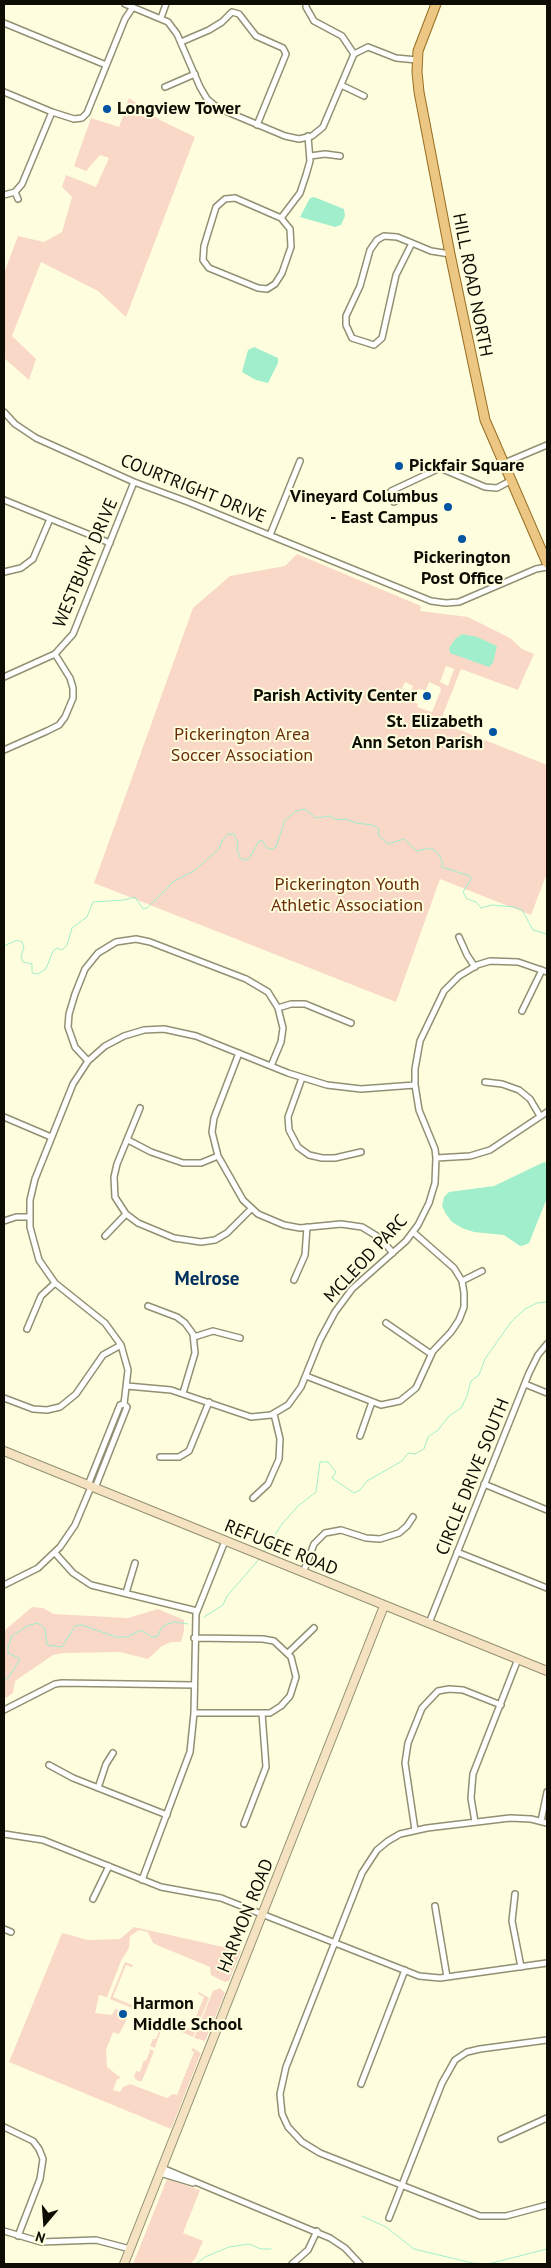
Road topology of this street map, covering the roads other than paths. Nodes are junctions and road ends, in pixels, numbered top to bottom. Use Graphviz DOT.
graph roads {
  1 [pos="125,4"];
  2 [pos="166,4"];
  3 [pos="306,4"];
  4 [pos="436,4"];
  5 [pos="134,7"];
  6 [pos="161,18"];
  7 [pos="4,22"];
  8 [pos="181,42"];
  9 [pos="354,54"];
  10 [pos="417,60"];
  11 [pos="106,65"];
  12 [pos="195,74"];
  13 [pos="341,85"];
  14 [pos="165,87"];
  15 [pos="4,92"];
  16 [pos="364,96"];
  17 [pos="52,112"];
  18 [pos="257,125"];
  19 [pos="308,136"];
  20 [pos="310,156"];
  21 [pos="340,156"];
  22 [pos="15,192"];
  23 [pos="4,195"];
  24 [pos="18,199"];
  25 [pos="281,218"];
  26 [pos="412,243"];
  27 [pos="450,254"];
  28 [pos="4,412"];
  29 [pos="547,445"];
  30 [pos="300,461"];
  31 [pos="502,464"];
  32 [pos="510,481"];
  33 [pos="134,482"];
  34 [pos="4,500"];
  35 [pos="394,502"];
  36 [pos="50,519"];
  37 [pos="270,535"];
  38 [pos="110,543"];
  39 [pos="547,565"];
  40 [pos="4,572"];
  41 [pos="55,654"];
  42 [pos="4,677"];
  43 [pos="4,750"];
  44 [pos="459,937"];
  45 [pos="475,966"];
  46 [pos="544,971"];
  47 [pos="278,1008"];
  48 [pos="522,1011"];
  49 [pos="351,1023"];
  50 [pos="239,1053"];
  51 [pos="88,1061"];
  52 [pos="271,1066"];
  53 [pos="302,1078"];
  54 [pos="485,1082"];
  55 [pos="415,1085"];
  56 [pos="140,1108"];
  57 [pos="547,1112"];
  58 [pos="540,1116"];
  59 [pos="4,1117"];
  60 [pos="52,1137"];
  61 [pos="128,1140"];
  62 [pos="361,1152"];
  63 [pos="218,1156"];
  64 [pos="436,1158"];
  65 [pos="251,1209"];
  66 [pos="126,1214"];
  67 [pos="29,1217"];
  68 [pos="4,1220"];
  69 [pos="307,1228"];
  70 [pos="413,1232"];
  71 [pos="105,1236"];
  72 [pos="393,1253"];
  73 [pos="482,1271"];
  74 [pos="294,1280"];
  75 [pos="462,1282"];
  76 [pos="54,1283"];
  77 [pos="148,1306"];
  78 [pos="386,1323"];
  79 [pos="27,1329"];
  80 [pos="194,1337"];
  81 [pos="240,1338"];
  82 [pos="121,1344"];
  83 [pos="547,1344"];
  84 [pos="431,1354"];
  85 [pos="306,1376"];
  86 [pos="525,1384"];
  87 [pos="128,1386"];
  88 [pos="183,1393"];
  89 [pos="547,1393"];
  90 [pos="4,1398"];
  91 [pos="209,1402"];
  92 [pos="372,1402"];
  93 [pos="274,1414"];
  94 [pos="360,1436"];
  95 [pos="4,1451"];
  96 [pos="160,1457"];
  97 [pos="484,1484"];
  98 [pos="91,1487"];
  99 [pos="253,1498"];
  100 [pos="547,1510"];
  101 [pos="413,1517"];
  102 [pos="225,1541"];
  103 [pos="457,1552"];
  104 [pos="55,1554"];
  105 [pos="135,1563"];
  106 [pos="303,1573"];
  107 [pos="4,1585"];
  108 [pos="547,1588"];
  109 [pos="126,1593"];
  110 [pos="384,1606"];
  111 [pos="197,1611"];
  112 [pos="428,1623"];
  113 [pos="314,1628"];
  114 [pos="194,1638"];
  115 [pos="288,1653"];
  116 [pos="518,1660"];
  117 [pos="547,1671"];
  118 [pos="194,1685"];
  119 [pos="501,1705"];
  120 [pos="4,1710"];
  121 [pos="194,1713"];
  122 [pos="262,1713"];
  123 [pos="113,1754"];
  124 [pos="49,1765"];
  125 [pos="98,1788"];
  126 [pos="547,1792"];
  127 [pos="167,1815"];
  128 [pos="541,1821"];
  129 [pos="475,1822"];
  130 [pos="547,1823"];
  131 [pos="244,1824"];
  132 [pos="415,1830"];
  133 [pos="4,1834"];
  134 [pos="108,1866"];
  135 [pos="142,1880"];
  136 [pos="514,1894"];
  137 [pos="93,1899"];
  138 [pos="435,1906"];
  139 [pos="263,1913"];
  140 [pos="4,1929"];
  141 [pos="11,1932"];
  142 [pos="335,1942"];
  143 [pos="547,1963"];
  144 [pos="521,1967"];
  145 [pos="405,1970"];
  146 [pos="447,1977"];
  147 [pos="547,2040"];
  148 [pos="361,2084"];
  149 [pos="547,2118"];
  150 [pos="4,2127"];
  151 [pos="501,2139"];
  152 [pos="161,2170"];
  153 [pos="401,2186"];
  154 [pos="547,2205"];
  155 [pos="389,2218"];
  156 [pos="4,2231"];
  157 [pos="317,2231"];
  158 [pos="18,2236"];
  159 [pos="130,2249"];
  160 [pos="124,2264"];
  161 [pos="292,2264"];
  162 [pos="360,2264"];
  1 -- 5 [label="street"];
  2 -- 6 [label="street"];
  3 -- 9 [label="street"];
  4 -- 10 [label="main road, HILL ROAD NORTH"];
  5 -- 6 [label="street"];
  5 -- 11 [label="street"];
  6 -- 8 [label="street"];
  7 -- 11 [label="street"];
  8 -- 12 [label="street"];
  8 -- 18 [label="street"];
  9 -- 10 [label="street"];
  9 -- 13 [label="street"];
  10 -- 27 [label="main road, HILL ROAD NORTH"];
  11 -- 17 [label="street"];
  12 -- 14 [label="street"];
  12 -- 18 [label="street"];
  13 -- 16 [label="street"];
  13 -- 19 [label="street"];
  15 -- 17 [label="street"];
  17 -- 22 [label="street"];
  18 -- 19 [label="street"];
  19 -- 20 [label="street"];
  20 -- 21 [label="street"];
  20 -- 25 [label="street"];
  22 -- 23 [label="street"];
  22 -- 24 [label="street"];
  25 -- 25 [label="street"];
  26 -- 26 [label="street"];
  26 -- 27 [label="street"];
  27 -- 31 [label="main road, HILL ROAD NORTH"];
  28 -- 33 [label="street, COURTRIGHT DRIVE"];
  29 -- 31 [label="street"];
  30 -- 37 [label="street"];
  31 -- 32 [label="main road, HILL ROAD NORTH"];
  32 -- 35 [label="street"];
  32 -- 39 [label="main road, HILL ROAD NORTH"];
  33 -- 37 [label="street, COURTRIGHT DRIVE"];
  33 -- 38 [label="street, WESTBURY DRIVE"];
  34 -- 36 [label="street"];
  36 -- 38 [label="street"];
  36 -- 40 [label="street"];
  37 -- 39 [label="street, COURTRIGHT DRIVE"];
  38 -- 41 [label="street, WESTBURY DRIVE"];
  41 -- 42 [label="street, WESTBURY DRIVE"];
  41 -- 43 [label="street"];
  44 -- 45 [label="street"];
  45 -- 46 [label="street, MCLEOD PARC"];
  45 -- 55 [label="street, MCLEOD PARC"];
  46 -- 48 [label="street"];
  47 -- 49 [label="street"];
  47 -- 51 [label="street"];
  47 -- 52 [label="street"];
  50 -- 51 [label="street"];
  50 -- 52 [label="street"];
  50 -- 63 [label="street"];
  51 -- 60 [label="street"];
  52 -- 53 [label="street"];
  53 -- 55 [label="street"];
  53 -- 62 [label="street"];
  54 -- 58 [label="street"];
  55 -- 64 [label="street, MCLEOD PARC"];
  56 -- 61 [label="street"];
  57 -- 58 [label="street"];
  58 -- 64 [label="street"];
  59 -- 60 [label="street"];
  60 -- 67 [label="street"];
  61 -- 63 [label="street"];
  61 -- 66 [label="street"];
  63 -- 65 [label="street"];
  64 -- 70 [label="street, MCLEOD PARC"];
  65 -- 66 [label="street"];
  65 -- 69 [label="street"];
  66 -- 71 [label="street"];
  67 -- 68 [label="street"];
  67 -- 76 [label="street"];
  69 -- 72 [label="street"];
  69 -- 74 [label="street"];
  70 -- 72 [label="street, MCLEOD PARC"];
  70 -- 75 [label="street"];
  72 -- 85 [label="street, MCLEOD PARC"];
  73 -- 75 [label="street"];
  75 -- 84 [label="street"];
  76 -- 79 [label="street"];
  76 -- 82 [label="street"];
  77 -- 80 [label="street"];
  78 -- 84 [label="street"];
  80 -- 81 [label="street"];
  80 -- 88 [label="street"];
  82 -- 87 [label="street"];
  82 -- 90 [label="street"];
  83 -- 86 [label="street, CIRCLE DRIVE SOUTH"];
  84 -- 92 [label="street"];
  85 -- 92 [label="street"];
  85 -- 93 [label="street, MCLEOD PARC"];
  86 -- 89 [label="street"];
  86 -- 97 [label="street, CIRCLE DRIVE SOUTH"];
  87 -- 88 [label="street"];
  87 -- 98 [label="street"];
  88 -- 91 [label="street"];
  91 -- 93 [label="street"];
  91 -- 96 [label="street"];
  92 -- 94 [label="street"];
  93 -- 99 [label="street"];
  95 -- 98 [label="main road, REFUGEE ROAD"];
  97 -- 100 [label="street"];
  97 -- 103 [label="street, CIRCLE DRIVE SOUTH"];
  98 -- 102 [label="main road, REFUGEE ROAD"];
  98 -- 104 [label="street"];
  101 -- 106 [label="street"];
  102 -- 106 [label="main road, REFUGEE ROAD"];
  102 -- 111 [label="street"];
  103 -- 108 [label="street"];
  103 -- 112 [label="street, CIRCLE DRIVE SOUTH"];
  104 -- 107 [label="street"];
  104 -- 109 [label="street"];
  105 -- 109 [label="street"];
  106 -- 110 [label="main road, REFUGEE ROAD"];
  109 -- 111 [label="street"];
  110 -- 112 [label="main road, REFUGEE ROAD"];
  110 -- 139 [label="main road, HARMON ROAD"];
  111 -- 114 [label="street"];
  112 -- 116 [label="main road, REFUGEE ROAD"];
  113 -- 115 [label="street"];
  114 -- 115 [label="street"];
  114 -- 118 [label="street"];
  115 -- 122 [label="street"];
  116 -- 117 [label="main road, REFUGEE ROAD"];
  116 -- 119 [label="street"];
  118 -- 120 [label="street"];
  118 -- 121 [label="street"];
  119 -- 129 [label="street"];
  119 -- 132 [label="street"];
  121 -- 122 [label="street"];
  121 -- 127 [label="street"];
  122 -- 131 [label="street"];
  123 -- 125 [label="street"];
  124 -- 125 [label="street"];
  125 -- 127 [label="street"];
  126 -- 128 [label="street"];
  127 -- 135 [label="street"];
  128 -- 129 [label="street"];
  128 -- 130 [label="street"];
  129 -- 132 [label="street"];
  132 -- 142 [label="street"];
  133 -- 134 [label="street"];
  134 -- 135 [label="street"];
  134 -- 137 [label="street"];
  135 -- 139 [label="street"];
  136 -- 144 [label="street"];
  138 -- 146 [label="street"];
  139 -- 142 [label="street"];
  139 -- 152 [label="main road, HARMON ROAD"];
  140 -- 141 [label="street"];
  142 -- 145 [label="street"];
  142 -- 153 [label="street"];
  143 -- 144 [label="street"];
  144 -- 146 [label="street"];
  145 -- 146 [label="street"];
  145 -- 148 [label="street"];
  147 -- 153 [label="street"];
  149 -- 151 [label="street"];
  150 -- 158 [label="street"];
  152 -- 157 [label="street"];
  152 -- 159 [label="main road, HARMON ROAD"];
  153 -- 154 [label="street"];
  153 -- 155 [label="street"];
  156 -- 158 [label="street"];
  157 -- 161 [label="street"];
  157 -- 162 [label="street"];
  158 -- 159 [label="street"];
  159 -- 160 [label="main road, HARMON ROAD"];
}
